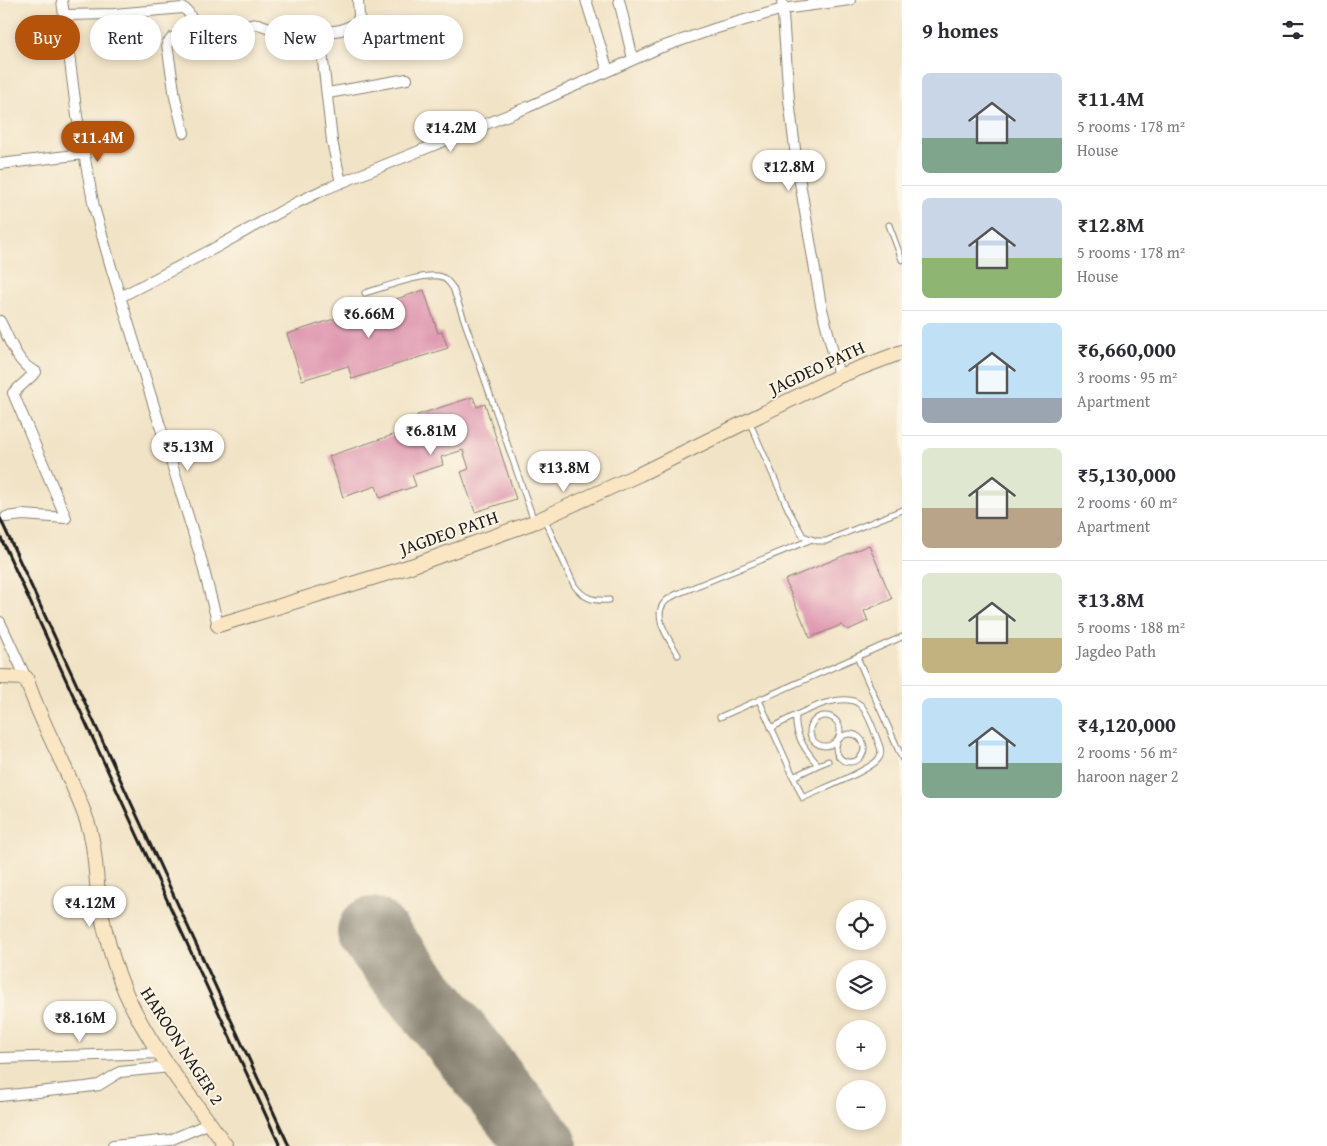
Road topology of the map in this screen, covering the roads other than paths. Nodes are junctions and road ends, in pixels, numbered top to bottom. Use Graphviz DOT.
graph roads {
  1 [pos="62,0"];
  2 [pos="358,0"];
  3 [pos="586,0"];
  4 [pos="619,0"];
  5 [pos="850,0"];
  6 [pos="783,5"];
  7 [pos="64,15"];
  8 [pos="190,15"];
  9 [pos="334,31"];
  10 [pos="171,39"];
  11 [pos="633,59"];
  12 [pos="70,60"];
  13 [pos="324,60"];
  14 [pos="608,71"];
  15 [pos="408,79"];
  16 [pos="328,93"];
  17 [pos="184,133"];
  18 [pos="84,154"];
  19 [pos="0,164"];
  20 [pos="341,183"];
  21 [pos="889,225"];
  22 [pos="902,260"];
  23 [pos="365,293"];
  24 [pos="120,297"];
  25 [pos="0,321"];
  26 [pos="902,352"];
  27 [pos="838,376"];
  28 [pos="749,420"];
  29 [pos="902,510"];
  30 [pos="6,517"];
  31 [pos="539,520"];
  32 [pos="810,540"];
  33 [pos="609,600"];
  34 [pos="0,622"];
  35 [pos="218,625"];
  36 [pos="902,637"];
  37 [pos="678,655"];
  38 [pos="857,657"];
  39 [pos="0,677"];
  40 [pos="26,678"];
  41 [pos="759,700"];
  42 [pos="817,706"];
  43 [pos="796,716"];
  44 [pos="822,716"];
  45 [pos="720,717"];
  46 [pos="771,728"];
  47 [pos="838,739"];
  48 [pos="902,758"];
  49 [pos="828,761"];
  50 [pos="818,765"];
  51 [pos="794,777"];
  52 [pos="160,1053"];
  53 [pos="0,1058"];
  54 [pos="170,1067"];
  55 [pos="0,1096"];
  56 [pos="210,1123"];
  57 [pos="113,1146"];
  58 [pos="226,1146"];
  1 -- 7 [label="street"];
  2 -- 9 [label="street"];
  3 -- 14 [label="street"];
  4 -- 11 [label="street"];
  5 -- 6 [label="street"];
  6 -- 11 [label="street"];
  6 -- 27 [label="street"];
  7 -- 8 [label="street"];
  10 -- 17 [label="street"];
  11 -- 14 [label="street"];
  12 -- 18 [label="street"];
  13 -- 16 [label="street"];
  14 -- 20 [label="street"];
  15 -- 16 [label="street"];
  16 -- 20 [label="street"];
  18 -- 19 [label="street"];
  18 -- 24 [label="street"];
  20 -- 24 [label="street"];
  21 -- 22 [label="lane"];
  23 -- 31 [label="lane"];
  24 -- 35 [label="street"];
  25 -- 30 [label="street"];
  26 -- 27 [label="main road, JAGDEO PATH"];
  27 -- 28 [label="main road, JAGDEO PATH"];
  28 -- 31 [label="main road, JAGDEO PATH"];
  28 -- 32 [label="lane"];
  29 -- 32 [label="lane"];
  31 -- 33 [label="lane"];
  31 -- 35 [label="main road, JAGDEO PATH"];
  32 -- 37 [label="lane"];
  34 -- 40 [label="street"];
  36 -- 38 [label="lane"];
  38 -- 41 [label="lane"];
  38 -- 48 [label="lane"];
  39 -- 40 [label="main road"];
  40 -- 52 [label="main road, HAROON NAGER 2"];
  41 -- 45 [label="lane"];
  41 -- 46 [label="lane"];
  42 -- 43 [label="lane"];
  42 -- 44 [label="lane"];
  42 -- 51 [label="lane"];
  43 -- 46 [label="lane"];
  43 -- 50 [label="lane"];
  44 -- 47 [label="lane"];
  44 -- 47 [label="lane"];
  46 -- 51 [label="lane"];
  47 -- 47 [label="lane"];
  49 -- 50 [label="lane"];
  50 -- 51 [label="lane"];
  52 -- 53 [label="street"];
  52 -- 54 [label="main road, HAROON NAGER 2"];
  54 -- 55 [label="street"];
  54 -- 56 [label="main road, HAROON NAGER 2"];
  56 -- 57 [label="street"];
  56 -- 58 [label="main road, HAROON NAGER 2"];
}
